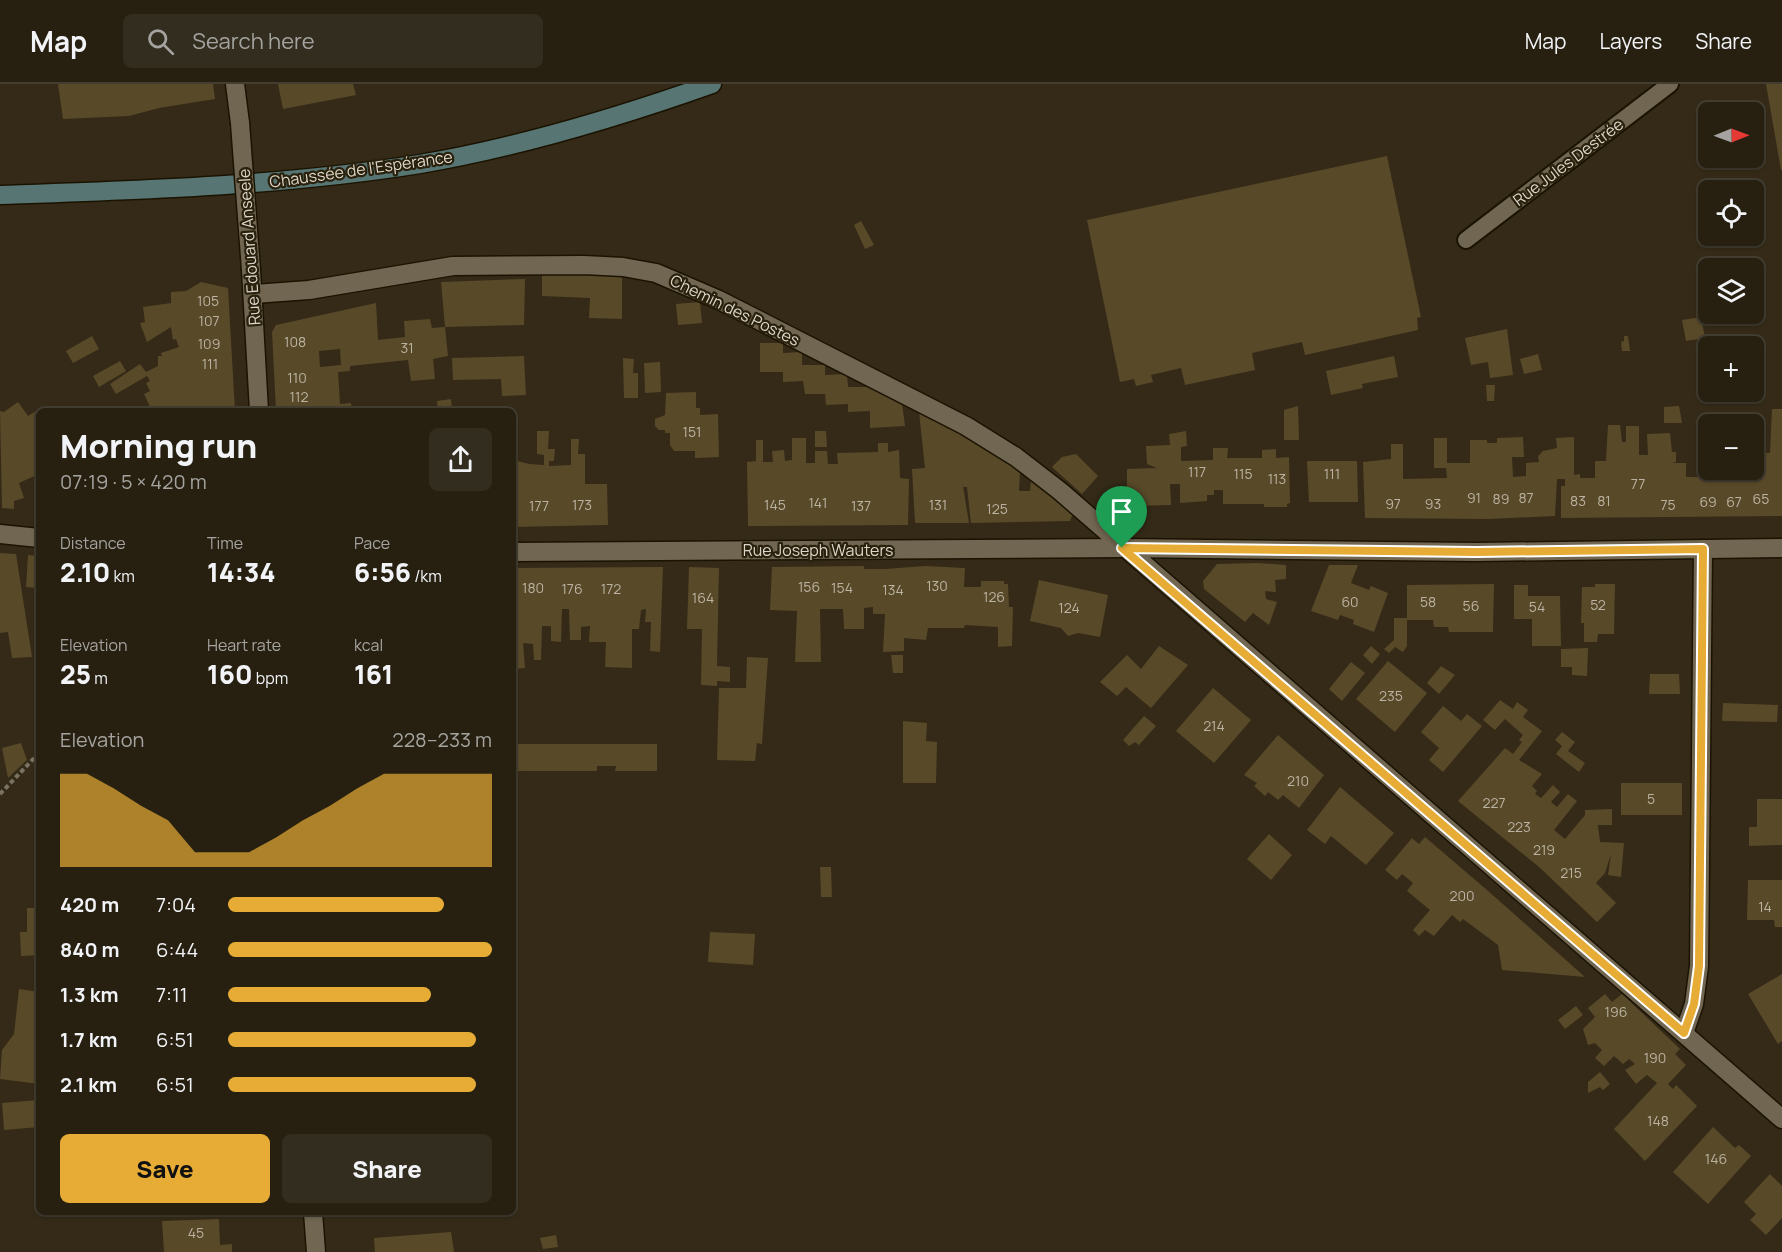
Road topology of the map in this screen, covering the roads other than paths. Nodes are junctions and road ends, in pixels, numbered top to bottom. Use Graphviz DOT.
graph roads {
  1 [pos="235,84"];
  2 [pos="712,84"];
  3 [pos="1670,84"];
  4 [pos="0,195"];
  5 [pos="1466,240"];
  6 [pos="253,294"];
  7 [pos="259,408"];
  8 [pos="0,534"];
  9 [pos="36,538"];
  10 [pos="1122,548"];
  11 [pos="1782,548"];
  12 [pos="1703,549"];
  13 [pos="516,552"];
  14 [pos="1684,1033"];
  15 [pos="1782,1119"];
  16 [pos="313,1215"];
  17 [pos="316,1252"];
  1 -- 6 [label="street, Rue Edouard Anseele, bridge"];
  2 -- 4 [label="main road, Chaussée de l'Espérance"];
  3 -- 5 [label="lane, Rue Jules Destrée"];
  6 -- 7 [label="street, Rue Edouard Anseele"];
  6 -- 10 [label="street, Chemin des Postes"];
  8 -- 9 [label="street"];
  10 -- 12 [label="street, Rue Joseph Wauters"];
  10 -- 13 [label="street, Rue Joseph Wauters"];
  10 -- 14 [label="street, Chemin des Postes"];
  11 -- 12 [label="street, Rue Joseph Wauters"];
  12 -- 14 [label="street"];
  14 -- 15 [label="street, Chemin des Postes"];
  16 -- 17 [label="street"];
}
